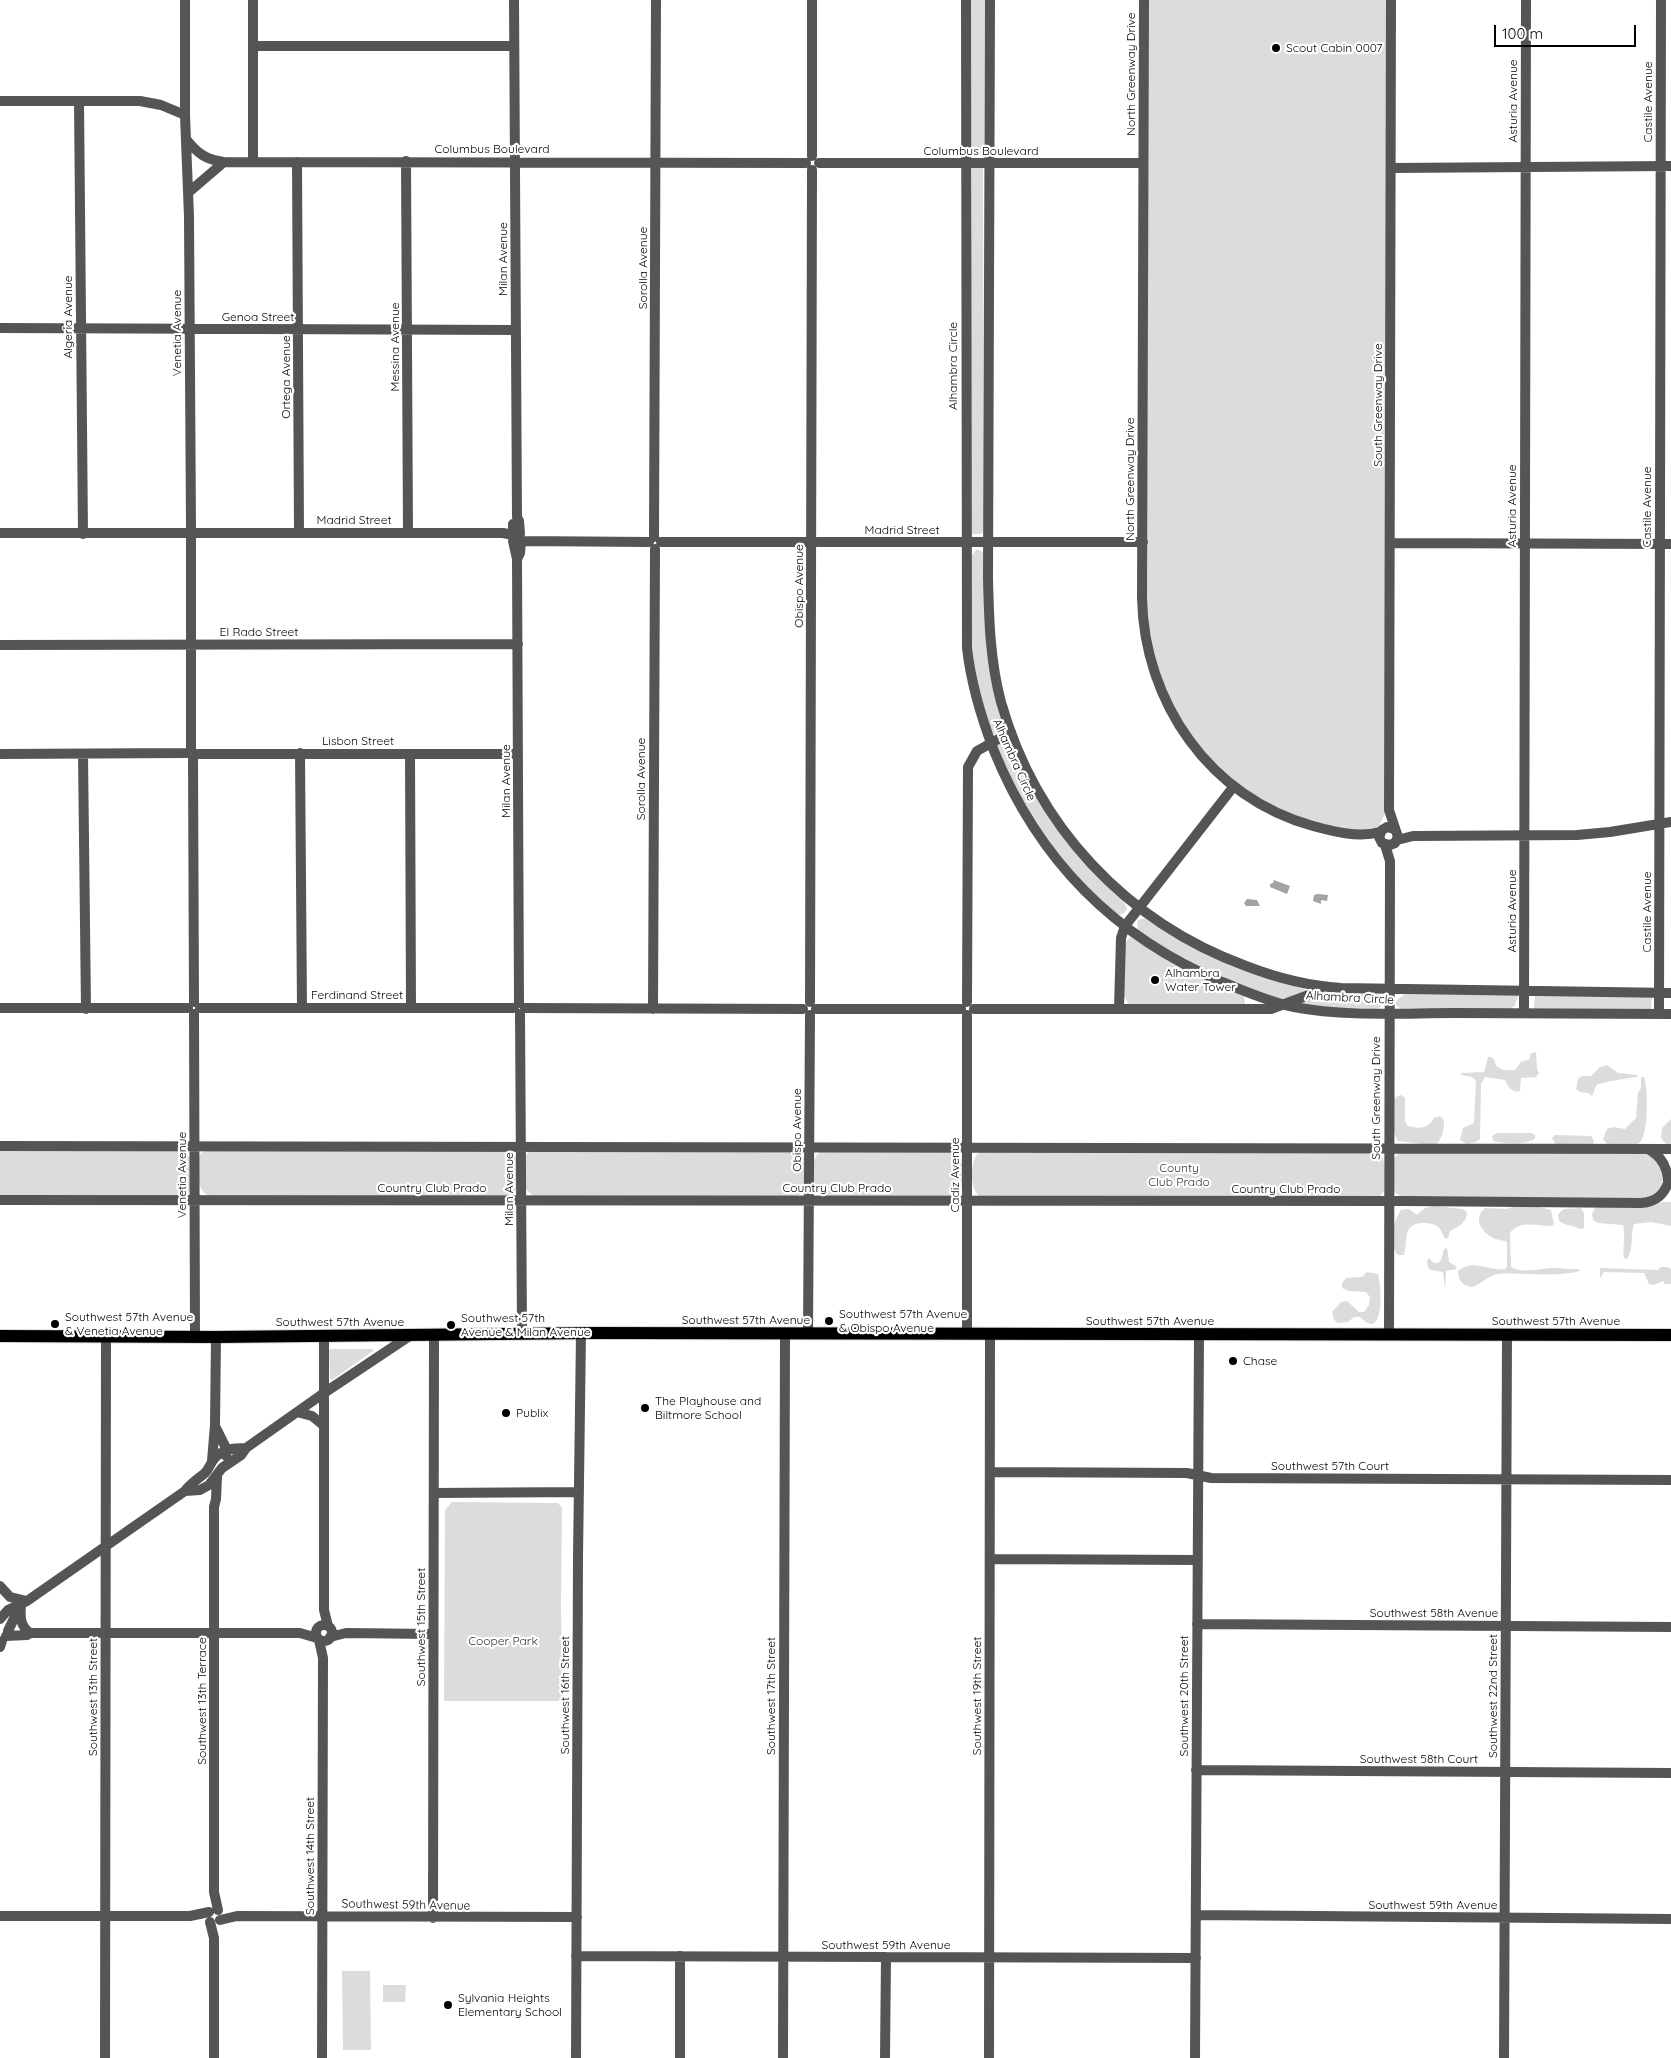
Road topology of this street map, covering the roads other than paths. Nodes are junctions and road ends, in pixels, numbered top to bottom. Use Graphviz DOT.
graph roads {
  1 [pos="185,0"];
  2 [pos="252,0"];
  3 [pos="514,0"];
  4 [pos="656,0"];
  5 [pos="812,0"];
  6 [pos="966,0"];
  7 [pos="990,0"];
  8 [pos="1144,0"];
  9 [pos="1391,0"];
  10 [pos="1526,0"];
  11 [pos="1661,0"];
  12 [pos="253,46"];
  13 [pos="514,46"];
  14 [pos="0,101"];
  15 [pos="79,101"];
  16 [pos="186,115"];
  17 [pos="186,139"];
  18 [pos="406,161"];
  19 [pos="224,162"];
  20 [pos="253,162"];
  21 [pos="297,162"];
  22 [pos="515,162"];
  23 [pos="655,162"];
  24 [pos="812,163"];
  25 [pos="966,163"];
  26 [pos="990,163"];
  27 [pos="1143,163"];
  28 [pos="1666,166"];
  29 [pos="1526,167"];
  30 [pos="1391,168"];
  31 [pos="189,192"];
  32 [pos="0,328"];
  33 [pos="80,329"];
  34 [pos="298,329"];
  35 [pos="407,329"];
  36 [pos="190,330"];
  37 [pos="516,330"];
  38 [pos="299,532"];
  39 [pos="0,533"];
  40 [pos="191,533"];
  41 [pos="408,533"];
  42 [pos="83,534"];
  43 [pos="517,538"];
  44 [pos="811,542"];
  45 [pos="965,542"];
  46 [pos="1143,542"];
  47 [pos="655,543"];
  48 [pos="989,543"];
  49 [pos="1390,543"];
  50 [pos="1525,544"];
  51 [pos="1660,544"];
  52 [pos="1671,544"];
  53 [pos="518,644"];
  54 [pos="0,645"];
  55 [pos="192,645"];
  56 [pos="1011,732"];
  57 [pos="991,744"];
  58 [pos="300,753"];
  59 [pos="0,754"];
  60 [pos="83,754"];
  61 [pos="192,754"];
  62 [pos="410,754"];
  63 [pos="518,754"];
  64 [pos="1234,786"];
  65 [pos="1671,822"];
  66 [pos="1659,824"];
  67 [pos="1389,836"];
  68 [pos="1525,836"];
  69 [pos="1138,908"];
  70 [pos="1125,926"];
  71 [pos="1322,987"];
  72 [pos="1389,989"];
  73 [pos="1524,990"];
  74 [pos="1659,993"];
  75 [pos="1671,993"];
  76 [pos="1285,1005"];
  77 [pos="0,1008"];
  78 [pos="86,1008"];
  79 [pos="194,1008"];
  80 [pos="302,1008"];
  81 [pos="411,1008"];
  82 [pos="519,1008"];
  83 [pos="653,1009"];
  84 [pos="810,1009"];
  85 [pos="967,1009"];
  86 [pos="1119,1009"];
  87 [pos="1388,1013"];
  88 [pos="1524,1013"];
  89 [pos="1659,1014"];
  90 [pos="1671,1014"];
  91 [pos="0,1146"];
  92 [pos="194,1146"];
  93 [pos="810,1146"];
  94 [pos="521,1147"];
  95 [pos="967,1148"];
  96 [pos="1389,1148"];
  97 [pos="1648,1149"];
  98 [pos="1671,1149"];
  99 [pos="1669,1189"];
  100 [pos="0,1200"];
  101 [pos="195,1200"];
  102 [pos="521,1200"];
  103 [pos="809,1201"];
  104 [pos="967,1201"];
  105 [pos="1389,1201"];
  106 [pos="522,1333"];
  107 [pos="582,1333"];
  108 [pos="785,1334"];
  109 [pos="808,1334"];
  110 [pos="967,1334"];
  111 [pos="990,1334"];
  112 [pos="1199,1334"];
  113 [pos="1507,1334"];
  114 [pos="434,1335"];
  115 [pos="1388,1335"];
  116 [pos="1671,1335"];
  117 [pos="0,1336"];
  118 [pos="106,1336"];
  119 [pos="324,1336"];
  120 [pos="411,1336"];
  121 [pos="195,1337"];
  122 [pos="216,1337"];
  123 [pos="324,1393"];
  124 [pos="297,1412"];
  125 [pos="215,1425"];
  126 [pos="323,1425"];
  127 [pos="246,1448"];
  128 [pos="226,1450"];
  129 [pos="210,1466"];
  130 [pos="990,1472"];
  131 [pos="220,1473"];
  132 [pos="1198,1475"];
  133 [pos="1507,1479"];
  134 [pos="1671,1480"];
  135 [pos="204,1487"];
  136 [pos="185,1492"];
  137 [pos="579,1492"];
  138 [pos="434,1493"];
  139 [pos="214,1507"];
  140 [pos="106,1545"];
  141 [pos="990,1559"];
  142 [pos="1197,1560"];
  143 [pos="0,1586"];
  144 [pos="24,1603"];
  145 [pos="0,1607"];
  146 [pos="0,1619"];
  147 [pos="1197,1624"];
  148 [pos="1506,1626"];
  149 [pos="1671,1627"];
  150 [pos="30,1633"];
  151 [pos="106,1633"];
  152 [pos="214,1633"];
  153 [pos="324,1633"];
  154 [pos="433,1634"];
  155 [pos="3,1639"];
  156 [pos="1196,1770"];
  157 [pos="1506,1772"];
  158 [pos="1671,1773"];
  159 [pos="1196,1915"];
  160 [pos="0,1916"];
  161 [pos="106,1916"];
  162 [pos="214,1916"];
  163 [pos="323,1916"];
  164 [pos="433,1918"];
  165 [pos="576,1918"];
  166 [pos="1504,1918"];
  167 [pos="1671,1919"];
  168 [pos="576,1956"];
  169 [pos="680,1956"];
  170 [pos="783,1957"];
  171 [pos="886,1957"];
  172 [pos="989,1958"];
  173 [pos="1196,1958"];
  174 [pos="105,2058"];
  175 [pos="214,2058"];
  176 [pos="322,2058"];
  177 [pos="576,2058"];
  178 [pos="680,2058"];
  179 [pos="783,2058"];
  180 [pos="885,2058"];
  181 [pos="989,2058"];
  182 [pos="1195,2058"];
  183 [pos="1504,2058"];
  1 -- 16 [label="street, Venetia Avenue"];
  2 -- 12 [label="street"];
  3 -- 13 [label="street, Milan Avenue"];
  4 -- 23 [label="street, Sorolla Avenue"];
  5 -- 24 [label="street, Obispo Avenue"];
  6 -- 25 [label="street, Alhambra Circle"];
  7 -- 26 [label="street, Alhambra Circle"];
  8 -- 27 [label="street, North Greenway Drive"];
  9 -- 30 [label="street, South Greenway Drive"];
  10 -- 29 [label="street, Asturia Avenue"];
  11 -- 28 [label="street, Castile Avenue"];
  12 -- 13 [label="street"];
  12 -- 20 [label="street"];
  13 -- 22 [label="street, Milan Avenue"];
  14 -- 15 [label="street"];
  15 -- 16 [label="street"];
  15 -- 33 [label="street, Algeria Avenue"];
  16 -- 17 [label="street, Venetia Avenue"];
  17 -- 19 [label="street, Columbus Boulevard"];
  17 -- 31 [label="street, Venetia Avenue"];
  18 -- 21 [label="street, Columbus Boulevard"];
  18 -- 22 [label="street, Columbus Boulevard"];
  18 -- 35 [label="street, Messina Avenue"];
  19 -- 20 [label="street, Columbus Boulevard"];
  19 -- 31 [label="street"];
  20 -- 21 [label="street, Columbus Boulevard"];
  21 -- 34 [label="street, Ortega Avenue"];
  22 -- 23 [label="street, Columbus Boulevard"];
  22 -- 37 [label="street, Milan Avenue"];
  23 -- 24 [label="street, Columbus Boulevard"];
  23 -- 47 [label="street, Sorolla Avenue"];
  24 -- 25 [label="street, Columbus Boulevard"];
  24 -- 44 [label="street, Obispo Avenue"];
  25 -- 26 [label="street, Columbus Boulevard"];
  25 -- 45 [label="street, Alhambra Circle"];
  26 -- 27 [label="street, Columbus Boulevard"];
  26 -- 48 [label="street, Alhambra Circle"];
  27 -- 46 [label="street, North Greenway Drive"];
  28 -- 29 [label="street"];
  28 -- 51 [label="street, Castile Avenue"];
  29 -- 30 [label="street"];
  29 -- 50 [label="street, Asturia Avenue"];
  30 -- 49 [label="street, South Greenway Drive"];
  31 -- 36 [label="street, Venetia Avenue"];
  32 -- 33 [label="street, Genoa Street"];
  33 -- 36 [label="street, Genoa Street"];
  33 -- 42 [label="street, Algeria Avenue"];
  34 -- 35 [label="street, Genoa Street"];
  34 -- 36 [label="street, Genoa Street"];
  34 -- 38 [label="street, Ortega Avenue"];
  35 -- 37 [label="street, Genoa Street"];
  35 -- 41 [label="street, Messina Avenue"];
  36 -- 40 [label="street, Venetia Avenue"];
  37 -- 43 [label="street, Milan Avenue"];
  38 -- 40 [label="street, Madrid Street"];
  38 -- 41 [label="street, Madrid Street"];
  39 -- 42 [label="street, Madrid Street"];
  40 -- 42 [label="street, Madrid Street"];
  40 -- 55 [label="street, Venetia Avenue"];
  41 -- 43 [label="street, Madrid Street"];
  43 -- 47 [label="street, Madrid Street"];
  43 -- 53 [label="street, Milan Avenue"];
  44 -- 45 [label="street, Madrid Street"];
  44 -- 47 [label="street, Madrid Street"];
  44 -- 84 [label="street, Obispo Avenue"];
  45 -- 48 [label="street, Madrid Street"];
  45 -- 57 [label="street, Alhambra Circle"];
  46 -- 48 [label="street, Madrid Street"];
  46 -- 64 [label="street, North Greenway Drive"];
  47 -- 83 [label="street, Sorolla Avenue"];
  48 -- 56 [label="street, Alhambra Circle"];
  49 -- 50 [label="street"];
  49 -- 67 [label="street, South Greenway Drive"];
  50 -- 51 [label="street"];
  50 -- 68 [label="street, Asturia Avenue"];
  51 -- 52 [label="street"];
  51 -- 66 [label="street, Castile Avenue"];
  53 -- 55 [label="street, El Rado Street"];
  53 -- 63 [label="street, Milan Avenue"];
  54 -- 55 [label="street, El Rado Street"];
  55 -- 61 [label="street, Venetia Avenue"];
  56 -- 57 [label="street, Cadiz Avenue"];
  56 -- 69 [label="street, Alhambra Circle"];
  57 -- 70 [label="street, Alhambra Circle"];
  57 -- 85 [label="street, Cadiz Avenue"];
  58 -- 61 [label="street, Lisbon Street"];
  58 -- 62 [label="street, Lisbon Street"];
  58 -- 80 [label="street"];
  59 -- 60 [label="street, Lisbon Street"];
  60 -- 61 [label="street, Lisbon Street"];
  60 -- 78 [label="street"];
  61 -- 79 [label="street, Venetia Avenue"];
  62 -- 63 [label="street, Lisbon Street"];
  62 -- 81 [label="street"];
  63 -- 82 [label="street, Milan Avenue"];
  64 -- 67 [label="street, North Greenway Drive"];
  64 -- 69 [label="street"];
  65 -- 66 [label="street, North Greenway Drive"];
  66 -- 68 [label="street, North Greenway Drive"];
  66 -- 74 [label="street, Castile Avenue"];
  67 -- 68 [label="street, North Greenway Drive"];
  67 -- 72 [label="street, South Greenway Drive"];
  68 -- 73 [label="street, Asturia Avenue"];
  69 -- 70 [label="street"];
  69 -- 71 [label="street, Alhambra Circle"];
  70 -- 76 [label="street, Alhambra Circle"];
  70 -- 86 [label="street"];
  71 -- 72 [label="street, Alhambra Circle"];
  71 -- 76 [label="street"];
  72 -- 73 [label="street, Alhambra Circle"];
  72 -- 87 [label="street, South Greenway Drive"];
  73 -- 74 [label="street, Alhambra Circle"];
  73 -- 88 [label="street, Asturia Avenue"];
  74 -- 75 [label="street, Alhambra Circle"];
  74 -- 89 [label="street, Castile Avenue"];
  76 -- 86 [label="street, Ferdinand Street"];
  76 -- 87 [label="street, Alhambra Circle"];
  77 -- 78 [label="street, Ferdinand Street"];
  78 -- 79 [label="street, Ferdinand Street"];
  79 -- 80 [label="street, Ferdinand Street"];
  79 -- 92 [label="street, Venetia Avenue"];
  80 -- 81 [label="street, Ferdinand Street"];
  81 -- 82 [label="street, Ferdinand Street"];
  82 -- 83 [label="street, Ferdinand Street"];
  82 -- 94 [label="street, Milan Avenue"];
  83 -- 84 [label="street, Ferdinand Street"];
  84 -- 85 [label="street, Ferdinand Street"];
  84 -- 93 [label="street, Obispo Avenue"];
  85 -- 86 [label="street, Ferdinand Street"];
  85 -- 95 [label="street, Cadiz Avenue"];
  87 -- 88 [label="street, Alhambra Circle"];
  87 -- 96 [label="street, South Greenway Drive"];
  88 -- 89 [label="street, Alhambra Circle"];
  89 -- 90 [label="street, Alhambra Circle"];
  91 -- 92 [label="street"];
  92 -- 94 [label="street"];
  92 -- 101 [label="street, Venetia Avenue"];
  93 -- 94 [label="street"];
  93 -- 95 [label="street"];
  93 -- 103 [label="street, Obispo Avenue"];
  94 -- 102 [label="street, Milan Avenue"];
  95 -- 96 [label="street"];
  95 -- 104 [label="street, Cadiz Avenue"];
  96 -- 97 [label="street"];
  96 -- 105 [label="street, South Greenway Drive"];
  97 -- 98 [label="street"];
  97 -- 99 [label="street, Country Club Prado"];
  99 -- 105 [label="street, Country Club Prado"];
  100 -- 101 [label="street, Country Club Prado"];
  101 -- 102 [label="street, Country Club Prado"];
  101 -- 121 [label="street, Venetia Avenue"];
  102 -- 103 [label="street, Country Club Prado"];
  102 -- 106 [label="street, Milan Avenue"];
  103 -- 104 [label="street, Country Club Prado"];
  103 -- 109 [label="street, Obispo Avenue"];
  104 -- 105 [label="street, Country Club Prado"];
  104 -- 110 [label="street, Cadiz Avenue"];
  105 -- 115 [label="street, South Greenway Drive"];
  106 -- 107 [label="main road, Southwest 57th Avenue"];
  106 -- 114 [label="main road, Southwest 57th Avenue"];
  107 -- 108 [label="main road, Southwest 57th Avenue"];
  107 -- 137 [label="street, Southwest 16th Street"];
  108 -- 109 [label="main road, Southwest 57th Avenue"];
  108 -- 170 [label="street, Southwest 17th Street"];
  109 -- 110 [label="main road, Southwest 57th Avenue"];
  110 -- 111 [label="main road, Southwest 57th Avenue"];
  111 -- 112 [label="main road, Southwest 57th Avenue"];
  111 -- 130 [label="street, Southwest 19th Street"];
  112 -- 115 [label="main road, Southwest 57th Avenue"];
  112 -- 132 [label="street, Southwest 20th Street"];
  113 -- 115 [label="main road, Southwest 57th Avenue"];
  113 -- 116 [label="main road, Southwest 57th Avenue"];
  113 -- 133 [label="street, Southwest 22nd Street"];
  114 -- 120 [label="main road, Southwest 57th Avenue"];
  114 -- 138 [label="street, Southwest 15th Street"];
  117 -- 118 [label="main road, Southwest 57th Avenue"];
  118 -- 121 [label="main road, Southwest 57th Avenue"];
  118 -- 140 [label="street, Southwest 13th Street"];
  119 -- 120 [label="main road, Southwest 57th Avenue"];
  119 -- 122 [label="main road, Southwest 57th Avenue"];
  119 -- 123 [label="street, Southwest 14th Street"];
  120 -- 123 [label="street"];
  121 -- 122 [label="main road, Southwest 57th Avenue"];
  122 -- 125 [label="street"];
  123 -- 124 [label="street"];
  123 -- 126 [label="street, Southwest 14th Street"];
  124 -- 126 [label="street"];
  124 -- 127 [label="street"];
  125 -- 128 [label="street"];
  125 -- 129 [label="street"];
  126 -- 153 [label="street, Southwest 14th Street"];
  127 -- 128 [label="street"];
  127 -- 131 [label="street"];
  128 -- 129 [label="street"];
  128 -- 131 [label="street, Southwest 13th Terrace"];
  129 -- 135 [label="street"];
  129 -- 136 [label="street"];
  130 -- 132 [label="street, Southwest 57th Court"];
  130 -- 141 [label="street, Southwest 19th Street"];
  131 -- 135 [label="street"];
  131 -- 139 [label="street, Southwest 13th Terrace"];
  132 -- 133 [label="street, Southwest 57th Court"];
  132 -- 142 [label="street, Southwest 20th Street"];
  133 -- 134 [label="street, Southwest 57th Court"];
  133 -- 148 [label="street, Southwest 22nd Street"];
  135 -- 136 [label="street"];
  135 -- 139 [label="street, Southwest 13th Terrace"];
  136 -- 140 [label="street"];
  137 -- 138 [label="street"];
  137 -- 165 [label="street, Southwest 16th Street"];
  138 -- 154 [label="street, Southwest 15th Street"];
  139 -- 152 [label="street, Southwest 13th Terrace"];
  140 -- 144 [label="street"];
  140 -- 151 [label="street, Southwest 13th Street"];
  141 -- 142 [label="street"];
  141 -- 172 [label="street, Southwest 19th Street"];
  142 -- 147 [label="street, Southwest 20th Street"];
  143 -- 144 [label="street"];
  144 -- 146 [label="street"];
  144 -- 150 [label="street"];
  144 -- 155 [label="street"];
  145 -- 146 [label="street"];
  146 -- 155 [label="street"];
  147 -- 148 [label="street, Southwest 58th Avenue"];
  147 -- 156 [label="street, Southwest 20th Street"];
  148 -- 149 [label="street, Southwest 58th Avenue"];
  148 -- 157 [label="street, Southwest 22nd Street"];
  150 -- 151 [label="street"];
  150 -- 155 [label="street"];
  151 -- 152 [label="street"];
  151 -- 161 [label="street, Southwest 13th Street"];
  152 -- 153 [label="street"];
  152 -- 162 [label="street, Southwest 13th Terrace"];
  153 -- 154 [label="street"];
  153 -- 163 [label="street, Southwest 14th Street"];
  154 -- 164 [label="street, Southwest 15th Street"];
  156 -- 157 [label="street, Southwest 58th Court"];
  156 -- 159 [label="street, Southwest 20th Street"];
  157 -- 158 [label="street, Southwest 58th Court"];
  157 -- 166 [label="street, Southwest 22nd Street"];
  159 -- 166 [label="street, Southwest 59th Avenue"];
  159 -- 173 [label="street, Southwest 20th Street"];
  160 -- 161 [label="street, Southwest 59th Avenue"];
  161 -- 162 [label="street, Southwest 59th Avenue"];
  161 -- 174 [label="street, Southwest 13th Street"];
  162 -- 163 [label="street, Southwest 59th Avenue"];
  162 -- 175 [label="street, Southwest 13th Terrace"];
  163 -- 164 [label="street, Southwest 59th Avenue"];
  163 -- 176 [label="street, Southwest 14th Street"];
  164 -- 165 [label="street, Southwest 59th Avenue"];
  165 -- 168 [label="street, Southwest 16th Street"];
  166 -- 167 [label="street, Southwest 59th Avenue"];
  166 -- 183 [label="street, Southwest 22nd Street"];
  168 -- 169 [label="street, Southwest 59th Avenue"];
  168 -- 177 [label="street, Southwest 16th Street"];
  169 -- 170 [label="street, Southwest 59th Avenue"];
  169 -- 178 [label="street"];
  170 -- 171 [label="street, Southwest 59th Avenue"];
  170 -- 179 [label="street, Southwest 17th Street"];
  171 -- 172 [label="street, Southwest 59th Avenue"];
  171 -- 180 [label="street"];
  172 -- 173 [label="street, Southwest 59th Avenue"];
  172 -- 181 [label="street, Southwest 19th Street"];
  173 -- 182 [label="street, Southwest 20th Street"];
}
